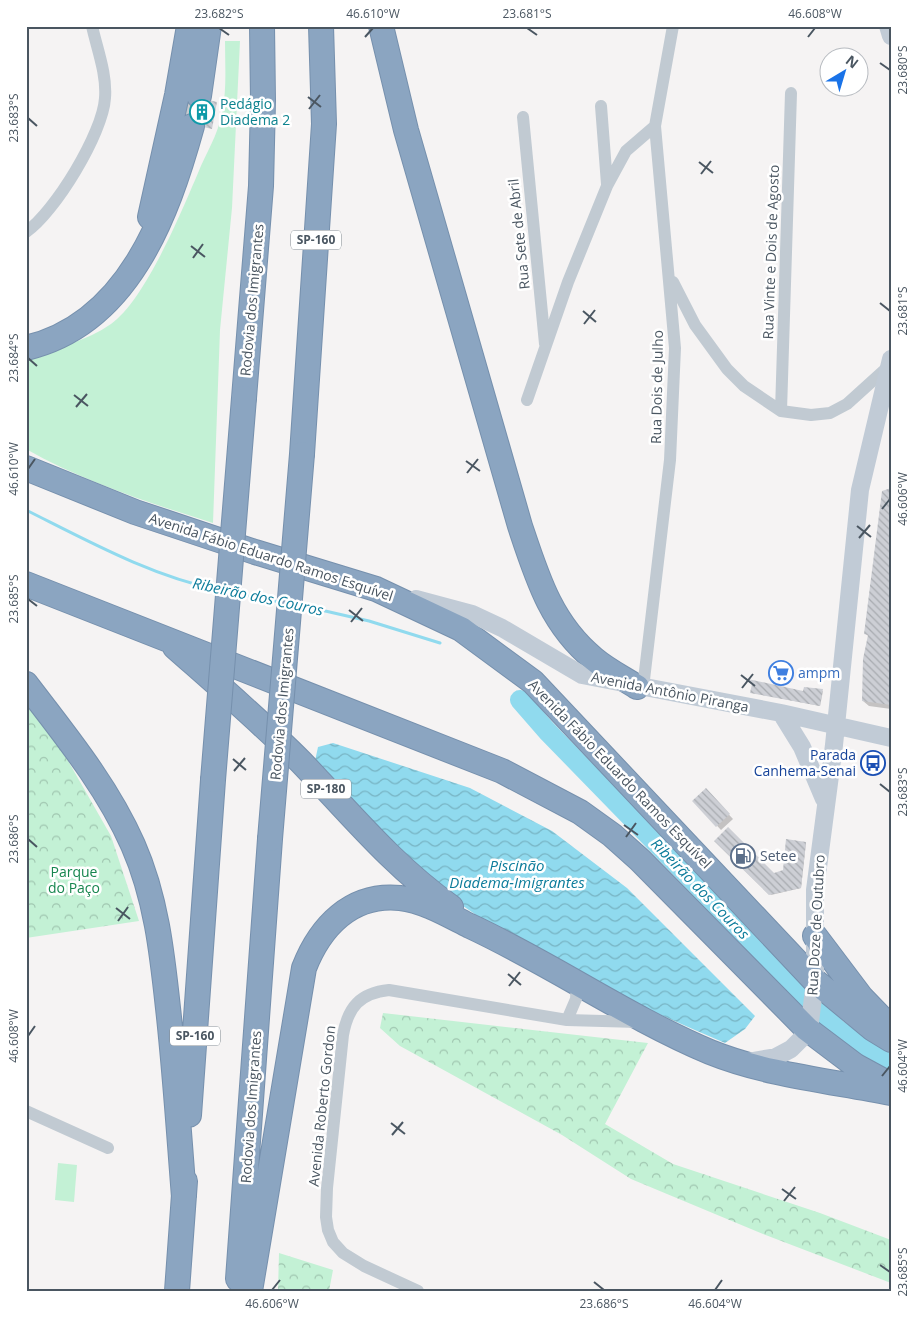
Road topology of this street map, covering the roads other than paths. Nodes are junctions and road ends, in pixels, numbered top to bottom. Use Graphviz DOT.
graph roads {
  1 [pos="92,26"];
  2 [pos="189,26"];
  3 [pos="209,26"];
  4 [pos="262,26"];
  5 [pos="321,26"];
  6 [pos="381,26"];
  7 [pos="673,26"];
  8 [pos="888,26"];
  9 [pos="891,36"];
  10 [pos="791,93"];
  11 [pos="199,96"];
  12 [pos="601,106"];
  13 [pos="523,118"];
  14 [pos="192,126"];
  15 [pos="655,126"];
  16 [pos="607,186"];
  17 [pos="26,232"];
  18 [pos="142,253"];
  19 [pos="669,275"];
  20 [pos="546,347"];
  21 [pos="26,348"];
  22 [pos="890,362"];
  23 [pos="527,400"];
  24 [pos="781,411"];
  25 [pos="26,468"];
  26 [pos="30,587"];
  27 [pos="376,589"];
  28 [pos="164,636"];
  29 [pos="26,684"];
  30 [pos="640,688"];
  31 [pos="781,713"];
  32 [pos="834,726"];
  33 [pos="891,738"];
  34 [pos="826,802"];
  35 [pos="493,936"];
  36 [pos="815,936"];
  37 [pos="577,984"];
  38 [pos="814,985"];
  39 [pos="567,1020"];
  40 [pos="650,1022"];
  41 [pos="809,1026"];
  42 [pos="891,1028"];
  43 [pos="891,1040"];
  44 [pos="743,1063"];
  45 [pos="891,1085"];
  46 [pos="891,1093"];
  47 [pos="26,1111"];
  48 [pos="108,1148"];
  49 [pos="184,1197"];
  50 [pos="177,1291"];
  51 [pos="238,1291"];
  52 [pos="250,1291"];
  53 [pos="418,1291"];
  1 -- 17 [label="street"];
  2 -- 18 [label="highway"];
  3 -- 11 [label="highway"];
  4 -- 49 [label="highway, Rodovia dos Imigrantes / SP-160, bridge"];
  5 -- 51 [label="highway, Rodovia dos Imigrantes / SP-160, bridge"];
  6 -- 30 [label="highway"];
  7 -- 15 [label="street, Rua Dois de Julho"];
  8 -- 9 [label="street"];
  10 -- 24 [label="street, Rua Vinte e Dois de Agosto"];
  12 -- 16 [label="street"];
  13 -- 20 [label="street, Rua Sete de Abril"];
  14 -- 18 [label="highway"];
  15 -- 16 [label="street"];
  15 -- 19 [label="street, Rua Dois de Julho"];
  16 -- 20 [label="street"];
  18 -- 21 [label="highway"];
  19 -- 24 [label="street"];
  19 -- 30 [label="street, Rua Dois de Julho"];
  20 -- 23 [label="street"];
  22 -- 24 [label="street"];
  22 -- 32 [label="street, Rua Doze de Outubro"];
  25 -- 27 [label="highway, Avenida Fábio Eduardo Ramos Esquível"];
  26 -- 28 [label="highway, SP-180"];
  27 -- 30 [label="street, Avenida Antônio Piranga"];
  27 -- 38 [label="highway, Avenida Fábio Eduardo Ramos Esquível"];
  28 -- 35 [label="highway, SP-180"];
  28 -- 41 [label="highway"];
  29 -- 49 [label="highway"];
  30 -- 31 [label="street, Avenida Antônio Piranga"];
  31 -- 32 [label="street, Avenida Antônio Piranga"];
  31 -- 34 [label="street"];
  32 -- 33 [label="street, Avenida Antônio Piranga"];
  32 -- 34 [label="street, Rua Doze de Outubro"];
  34 -- 36 [label="street, Rua Doze de Outubro"];
  35 -- 37 [label="highway, SP-180"];
  35 -- 52 [label="highway"];
  36 -- 38 [label="street, Rua Doze de Outubro"];
  36 -- 42 [label="highway"];
  37 -- 39 [label="street"];
  37 -- 40 [label="highway, SP-180"];
  38 -- 41 [label="street, Rua Doze de Outubro"];
  38 -- 43 [label="highway, Avenida Fábio Eduardo Ramos Esquível"];
  39 -- 40 [label="street, Avenida Roberto Gordon"];
  39 -- 53 [label="street, Avenida Roberto Gordon"];
  40 -- 44 [label="highway, SP-180"];
  41 -- 44 [label="street, SP-180"];
  41 -- 45 [label="highway"];
  44 -- 46 [label="highway"];
  47 -- 48 [label="street"];
  49 -- 50 [label="highway, Rodovia dos Imigrantes / SP-160"];
}
